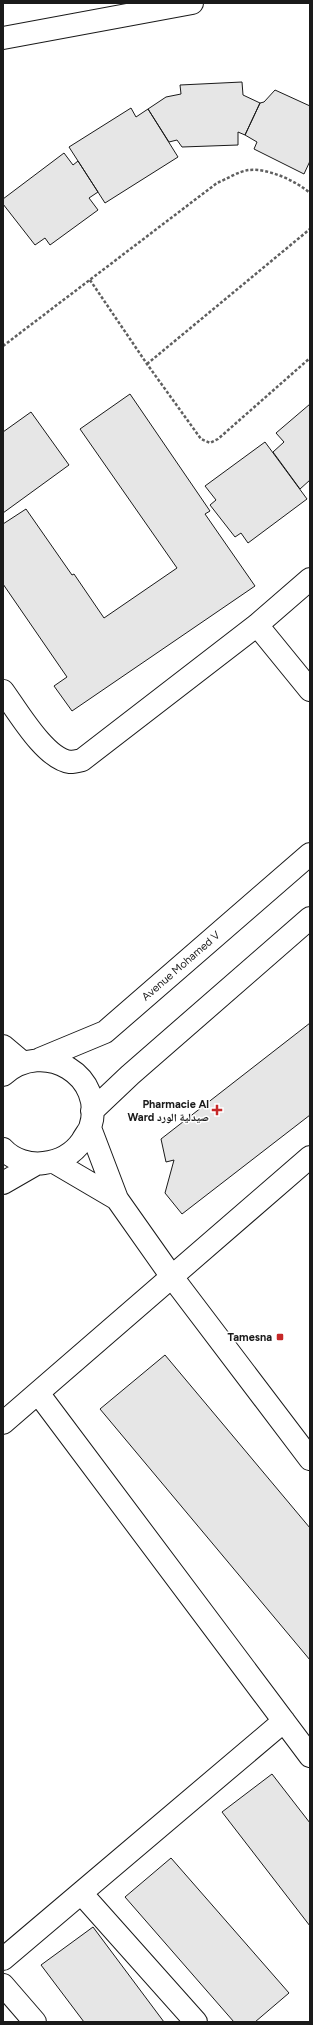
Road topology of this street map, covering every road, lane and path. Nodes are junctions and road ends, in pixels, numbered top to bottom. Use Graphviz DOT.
graph roads {
  1 [pos="192,3"];
  2 [pos="3,38"];
  3 [pos="310,193"];
  4 [pos="310,229"];
  5 [pos="90,280"];
  6 [pos="3,346"];
  7 [pos="310,358"];
  8 [pos="147,364"];
  9 [pos="310,579"];
  10 [pos="257,625"];
  11 [pos="310,690"];
  12 [pos="3,691"];
  13 [pos="310,854"];
  14 [pos="310,918"];
  15 [pos="3,1046"];
  16 [pos="31,1061"];
  17 [pos="3,1075"];
  18 [pos="91,1120"];
  19 [pos="3,1149"];
  20 [pos="310,1157"];
  21 [pos="45,1163"];
  22 [pos="3,1183"];
  23 [pos="117,1199"];
  24 [pos="172,1277"];
  25 [pos="38,1393"];
  26 [pos="3,1423"];
  27 [pos="310,1459"];
  28 [pos="284,1721"];
  29 [pos="310,1756"];
  30 [pos="81,1893"];
  31 [pos="3,1959"];
  32 [pos="3,1985"];
  33 [pos="35,2022"];
  34 [pos="196,2022"];
  1 -- 2 [label="street"];
  3 -- 5 [label="path"];
  4 -- 8 [label="path"];
  5 -- 6 [label="path"];
  5 -- 8 [label="path"];
  7 -- 8 [label="path"];
  9 -- 10 [label="street"];
  10 -- 11 [label="street"];
  10 -- 12 [label="street"];
  13 -- 16 [label="street, Avenue Mohamed V"];
  14 -- 18 [label="street"];
  15 -- 16 [label="street"];
  16 -- 17 [label="street, Avenue Mohamed V"];
  16 -- 18 [label="street"];
  18 -- 21 [label="street"];
  18 -- 23 [label="street"];
  19 -- 21 [label="street"];
  20 -- 24 [label="street"];
  21 -- 22 [label="street"];
  21 -- 23 [label="street"];
  23 -- 24 [label="street"];
  24 -- 25 [label="street"];
  24 -- 27 [label="street"];
  25 -- 26 [label="street"];
  25 -- 28 [label="street"];
  28 -- 29 [label="street"];
  28 -- 30 [label="street"];
  30 -- 31 [label="street"];
  30 -- 34 [label="street"];
  32 -- 33 [label="street"];
}
